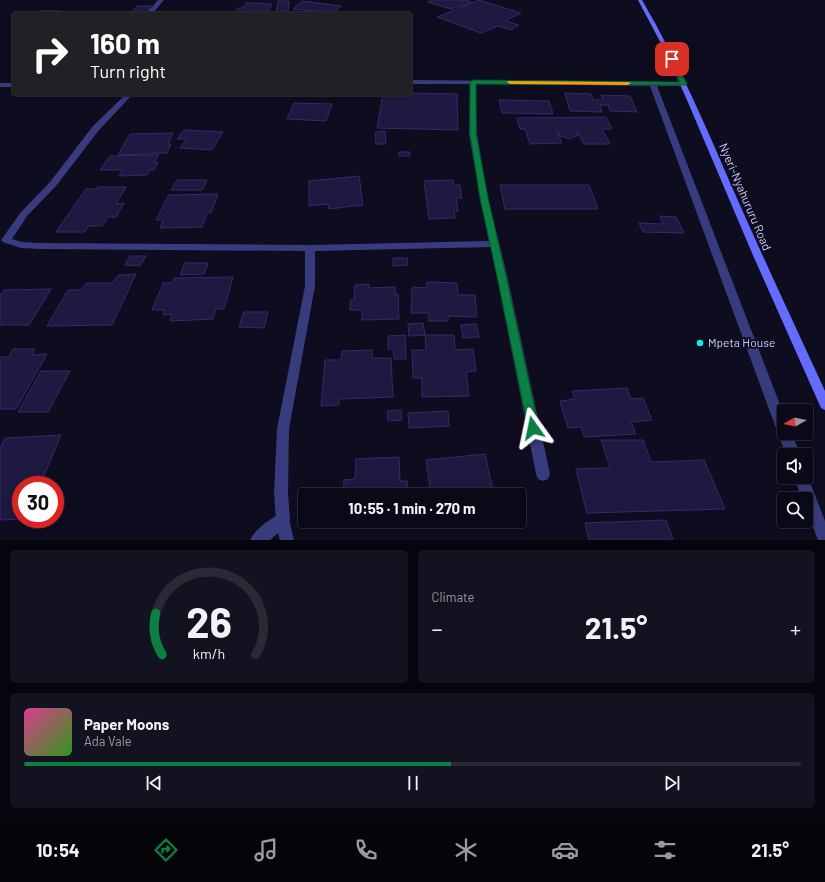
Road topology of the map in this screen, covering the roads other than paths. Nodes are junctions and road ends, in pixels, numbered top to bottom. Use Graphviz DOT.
graph roads {
  1 [pos="161,0"];
  2 [pos="640,0"];
  3 [pos="151,12"];
  4 [pos="412,82"];
  5 [pos="473,82"];
  6 [pos="653,84"];
  7 [pos="684,84"];
  8 [pos="0,85"];
  9 [pos="12,85"];
  10 [pos="128,96"];
  11 [pos="3,242"];
  12 [pos="494,244"];
  13 [pos="310,248"];
  14 [pos="825,404"];
  15 [pos="777,413"];
  16 [pos="543,474"];
  17 [pos="804,484"];
  18 [pos="283,520"];
  19 [pos="258,540"];
  20 [pos="287,540"];
  21 [pos="825,540"];
  1 -- 3 [label="street"];
  2 -- 7 [label="main road, Nyeri-Nyahururu Road"];
  4 -- 5 [label="street"];
  5 -- 6 [label="street"];
  5 -- 12 [label="street"];
  6 -- 7 [label="street"];
  6 -- 15 [label="street"];
  7 -- 14 [label="main road, Nyeri-Nyahururu Road"];
  8 -- 9 [label="street"];
  10 -- 11 [label="street"];
  11 -- 13 [label="street"];
  12 -- 13 [label="street"];
  12 -- 16 [label="street"];
  13 -- 18 [label="street"];
  17 -- 21 [label="street"];
  18 -- 19 [label="street"];
  18 -- 20 [label="street"];
}
